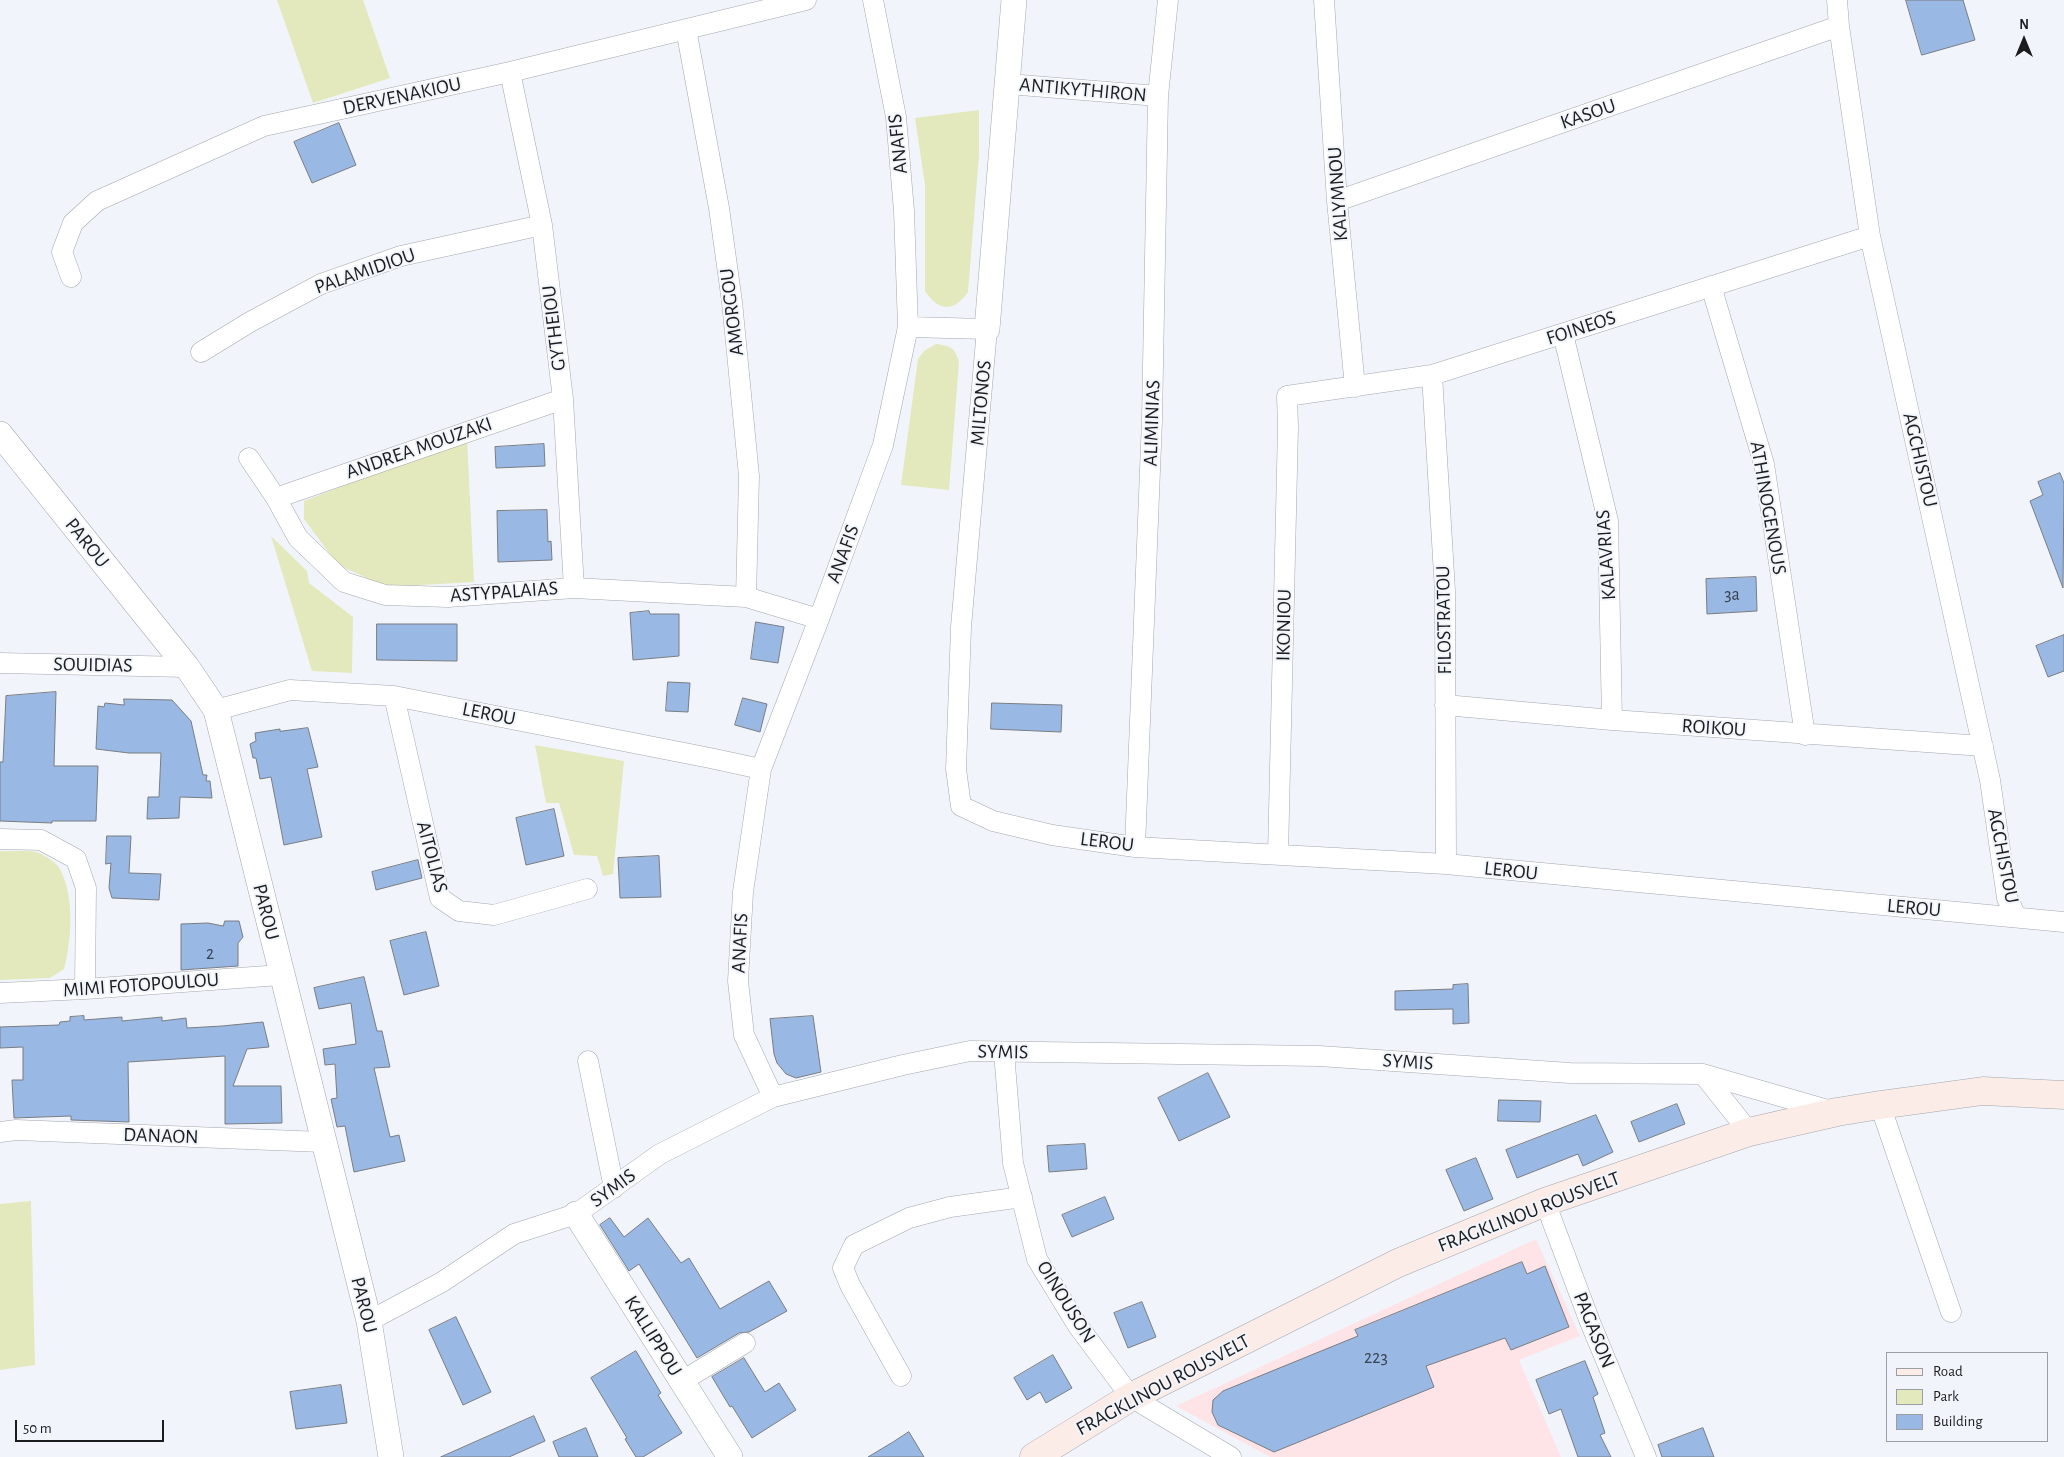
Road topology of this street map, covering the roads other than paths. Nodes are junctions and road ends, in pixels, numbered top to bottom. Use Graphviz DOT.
graph roads {
  1 [pos="806,0"];
  2 [pos="873,0"];
  3 [pos="1014,0"];
  4 [pos="1168,0"];
  5 [pos="1324,0"];
  6 [pos="1837,0"];
  7 [pos="1839,26"];
  8 [pos="686,29"];
  9 [pos="510,72"];
  10 [pos="1008,84"];
  11 [pos="1158,96"];
  12 [pos="1337,201"];
  13 [pos="542,225"];
  14 [pos="1870,236"];
  15 [pos="71,277"];
  16 [pos="1711,286"];
  17 [pos="908,327"];
  18 [pos="987,329"];
  19 [pos="1563,334"];
  20 [pos="201,352"];
  21 [pos="1432,375"];
  22 [pos="1355,387"];
  23 [pos="1287,396"];
  24 [pos="563,398"];
  25 [pos="0,434"];
  26 [pos="249,458"];
  27 [pos="276,498"];
  28 [pos="574,588"];
  29 [pos="746,597"];
  30 [pos="819,619"];
  31 [pos="0,663"];
  32 [pos="186,667"];
  33 [pos="394,696"];
  34 [pos="1445,705"];
  35 [pos="216,710"];
  36 [pos="1612,720"];
  37 [pos="1805,735"];
  38 [pos="1983,746"];
  39 [pos="761,770"];
  40 [pos="961,806"];
  41 [pos="0,839"];
  42 [pos="1135,846"];
  43 [pos="1278,854"];
  44 [pos="1446,864"];
  45 [pos="587,889"];
  46 [pos="2016,916"];
  47 [pos="2064,922"];
  48 [pos="281,975"];
  49 [pos="85,990"];
  50 [pos="0,994"];
  51 [pos="1004,1052"];
  52 [pos="588,1061"];
  53 [pos="1703,1074"];
  54 [pos="2064,1094"];
  55 [pos="773,1097"];
  56 [pos="1880,1105"];
  57 [pos="1837,1112"];
  58 [pos="0,1132"];
  59 [pos="1749,1132"];
  60 [pos="323,1142"];
  61 [pos="614,1188"];
  62 [pos="1022,1197"];
  63 [pos="1545,1202"];
  64 [pos="576,1214"];
  65 [pos="1951,1312"];
  66 [pos="369,1321"];
  67 [pos="745,1343"];
  68 [pos="901,1376"];
  69 [pos="682,1381"];
  70 [pos="1131,1397"];
  71 [pos="391,1457"];
  72 [pos="730,1457"];
  73 [pos="1034,1457"];
  74 [pos="1231,1457"];
  75 [pos="1646,1457"];
  1 -- 8 [label="street, DERVENAKIOU"];
  2 -- 17 [label="street, ANAFIS"];
  3 -- 10 [label="street, MILTONOS"];
  4 -- 11 [label="street, ALIMINIAS"];
  5 -- 12 [label="street, KALYMNOU"];
  6 -- 7 [label="street, AGCHISTOU"];
  7 -- 12 [label="street, KASOU"];
  7 -- 14 [label="street, AGCHISTOU"];
  8 -- 9 [label="street, DERVENAKIOU"];
  8 -- 29 [label="street, AMORGOU"];
  9 -- 13 [label="street, GYTHEIOU"];
  9 -- 15 [label="street, DERVENAKIOU"];
  10 -- 11 [label="street, ANTIKYTHIRON"];
  10 -- 18 [label="street, MILTONOS"];
  11 -- 42 [label="street, ALIMINIAS"];
  12 -- 22 [label="street, KALYMNOU"];
  13 -- 20 [label="street, PALAMIDIOU"];
  13 -- 24 [label="street, GYTHEIOU"];
  14 -- 16 [label="street, FOINEOS"];
  14 -- 38 [label="street, AGCHISTOU"];
  16 -- 19 [label="street, FOINEOS"];
  16 -- 37 [label="street, ATHINOGENOUS"];
  17 -- 18 [label="street"];
  17 -- 30 [label="street, ANAFIS"];
  18 -- 40 [label="street, MILTONOS"];
  19 -- 21 [label="street, FOINEOS"];
  19 -- 36 [label="street, KALAVRIAS"];
  21 -- 22 [label="street, FOINEOS"];
  21 -- 34 [label="street, FILOSTRATOU"];
  22 -- 23 [label="street, FOINEOS"];
  23 -- 43 [label="street, IKONIOU"];
  24 -- 27 [label="street, ANDREA MOUZAKI"];
  24 -- 28 [label="street, GYTHEIOU"];
  25 -- 32 [label="street, PAROU"];
  26 -- 27 [label="street, ASTYPALAIAS"];
  27 -- 28 [label="street, ASTYPALAIAS"];
  28 -- 29 [label="street, ASTYPALAIAS"];
  29 -- 30 [label="street, ASTYPALAIAS"];
  30 -- 39 [label="street, ANAFIS"];
  31 -- 32 [label="street, SOUIDIAS"];
  32 -- 35 [label="street, PAROU"];
  33 -- 35 [label="street, LEROU"];
  33 -- 39 [label="street, LEROU"];
  33 -- 45 [label="street, AITOLIAS"];
  34 -- 36 [label="street, ROIKOU"];
  34 -- 44 [label="street, FILOSTRATOU"];
  35 -- 48 [label="street, PAROU"];
  36 -- 37 [label="street, ROIKOU"];
  37 -- 38 [label="street, ROIKOU"];
  38 -- 46 [label="street, AGCHISTOU"];
  39 -- 55 [label="street, ANAFIS"];
  40 -- 42 [label="street, LEROU"];
  41 -- 49 [label="street"];
  42 -- 43 [label="street, LEROU"];
  43 -- 44 [label="street, LEROU"];
  44 -- 46 [label="street, LEROU"];
  46 -- 47 [label="street, LEROU"];
  48 -- 49 [label="street, MIMI FOTOPOULOU"];
  48 -- 60 [label="street, PAROU"];
  49 -- 50 [label="street, MIMI FOTOPOULOU"];
  51 -- 53 [label="street, SYMIS"];
  51 -- 55 [label="street, SYMIS"];
  51 -- 62 [label="street, OINOUSON"];
  52 -- 61 [label="street"];
  53 -- 57 [label="street, SYMIS"];
  53 -- 59 [label="street"];
  54 -- 56 [label="main road, FRAGKLINOU ROUSVELT"];
  55 -- 61 [label="street, SYMIS"];
  56 -- 57 [label="main road, FRAGKLINOU ROUSVELT"];
  56 -- 65 [label="street"];
  57 -- 59 [label="main road, FRAGKLINOU ROUSVELT"];
  58 -- 60 [label="street, DANAON"];
  59 -- 63 [label="main road, FRAGKLINOU ROUSVELT"];
  60 -- 66 [label="street, PAROU"];
  61 -- 64 [label="street, SYMIS"];
  62 -- 68 [label="street"];
  62 -- 70 [label="street, OINOUSON"];
  63 -- 70 [label="main road, FRAGKLINOU ROUSVELT"];
  63 -- 75 [label="street, PAGASON"];
  64 -- 66 [label="street, SYMIS"];
  64 -- 69 [label="street, KALLIPPOU"];
  66 -- 71 [label="street, PAROU"];
  67 -- 69 [label="street"];
  69 -- 72 [label="street, KALLIPPOU"];
  70 -- 73 [label="main road, FRAGKLINOU ROUSVELT"];
  70 -- 74 [label="street, OINOUSON"];
}
